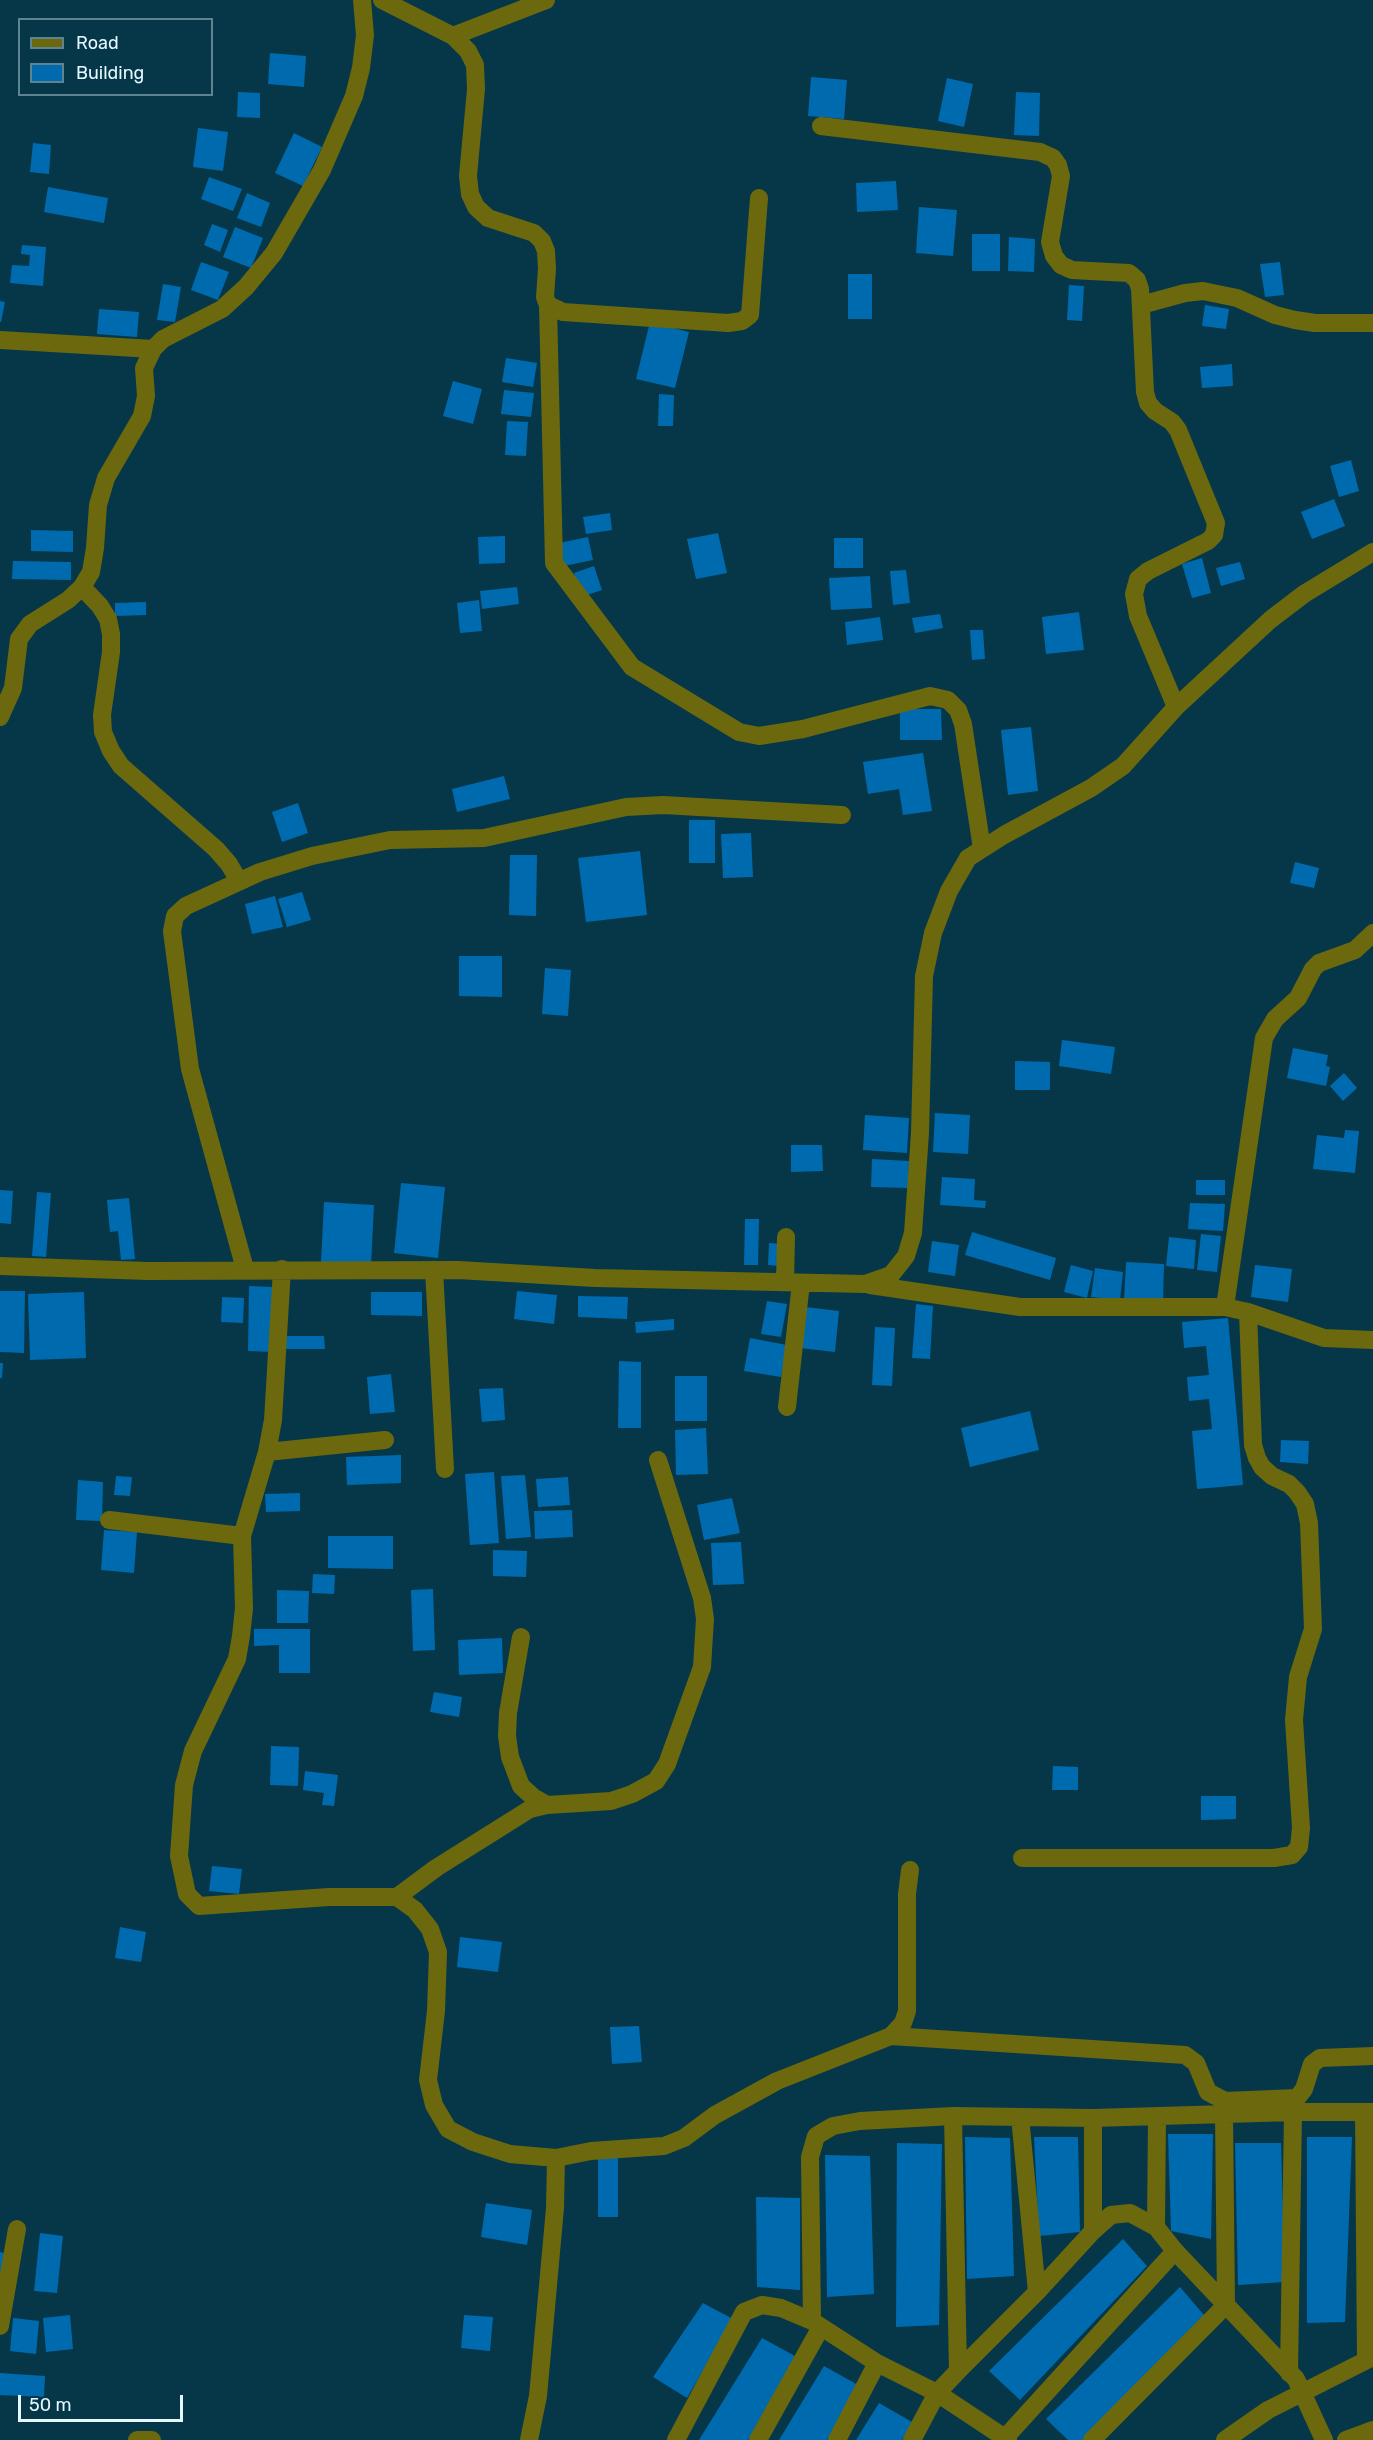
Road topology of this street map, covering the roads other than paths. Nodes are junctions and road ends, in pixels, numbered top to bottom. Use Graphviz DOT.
graph roads {
  1 [pos="362,0"];
  2 [pos="382,0"];
  3 [pos="546,0"];
  4 [pos="453,36"];
  5 [pos="822,126"];
  6 [pos="759,198"];
  7 [pos="548,305"];
  8 [pos="1141,305"];
  9 [pos="1373,323"];
  10 [pos="0,340"];
  11 [pos="153,350"];
  12 [pos="1373,552"];
  13 [pos="82,587"];
  14 [pos="1176,707"];
  15 [pos="0,717"];
  16 [pos="842,815"];
  17 [pos="982,849"];
  18 [pos="239,881"];
  19 [pos="1373,933"];
  20 [pos="786,1237"];
  21 [pos="0,1266"];
  22 [pos="245,1269"];
  23 [pos="282,1269"];
  24 [pos="434,1270"];
  25 [pos="793,1282"];
  26 [pos="865,1284"];
  27 [pos="1225,1307"];
  28 [pos="1248,1312"];
  29 [pos="1373,1340"];
  30 [pos="787,1407"];
  31 [pos="385,1440"];
  32 [pos="267,1452"];
  33 [pos="658,1460"];
  34 [pos="445,1469"];
  35 [pos="109,1521"];
  36 [pos="242,1536"];
  37 [pos="521,1637"];
  38 [pos="547,1804"];
  39 [pos="1022,1858"];
  40 [pos="910,1870"];
  41 [pos="397,1897"];
  42 [pos="891,2036"];
  43 [pos="1373,2056"];
  44 [pos="1293,2112"];
  45 [pos="1369,2112"];
  46 [pos="1224,2114"];
  47 [pos="953,2116"];
  48 [pos="1020,2116"];
  49 [pos="1156,2117"];
  50 [pos="1093,2118"];
  51 [pos="556,2158"];
  52 [pos="1156,2227"];
  53 [pos="17,2229"];
  54 [pos="1093,2231"];
  55 [pos="1175,2251"];
  56 [pos="1037,2292"];
  57 [pos="1226,2305"];
  58 [pos="816,2324"];
  59 [pos="0,2326"];
  60 [pos="1369,2359"];
  61 [pos="877,2363"];
  62 [pos="958,2371"];
  63 [pos="1288,2373"];
  64 [pos="1303,2391"];
  65 [pos="937,2393"];
  66 [pos="1373,2430"];
  67 [pos="1005,2439"];
  68 [pos="137,2440"];
  69 [pos="152,2440"];
  70 [pos="529,2440"];
  71 [pos="676,2440"];
  72 [pos="758,2440"];
  73 [pos="837,2440"];
  74 [pos="912,2440"];
  75 [pos="1092,2440"];
  76 [pos="1225,2440"];
  77 [pos="1324,2440"];
  78 [pos="1346,2440"];
  1 -- 11 [label="street"];
  2 -- 4 [label="street"];
  3 -- 4 [label="street"];
  4 -- 7 [label="street"];
  5 -- 8 [label="street"];
  6 -- 7 [label="street"];
  7 -- 17 [label="street"];
  8 -- 9 [label="street"];
  8 -- 14 [label="street"];
  10 -- 11 [label="street"];
  11 -- 13 [label="street"];
  12 -- 14 [label="street"];
  13 -- 15 [label="street"];
  13 -- 18 [label="street"];
  14 -- 17 [label="street"];
  16 -- 18 [label="street"];
  17 -- 26 [label="street"];
  18 -- 22 [label="street"];
  19 -- 27 [label="street"];
  20 -- 25 [label="street"];
  21 -- 22 [label="street"];
  22 -- 23 [label="street"];
  23 -- 24 [label="street"];
  23 -- 32 [label="street"];
  24 -- 25 [label="street"];
  24 -- 34 [label="street"];
  25 -- 26 [label="street"];
  25 -- 30 [label="street"];
  26 -- 27 [label="street"];
  27 -- 28 [label="street"];
  28 -- 29 [label="street"];
  28 -- 39 [label="street"];
  31 -- 32 [label="street"];
  32 -- 36 [label="street"];
  33 -- 38 [label="street"];
  35 -- 36 [label="street"];
  36 -- 41 [label="street"];
  37 -- 38 [label="street"];
  38 -- 41 [label="street"];
  40 -- 42 [label="street"];
  41 -- 51 [label="street"];
  42 -- 43 [label="street"];
  42 -- 51 [label="street"];
  44 -- 45 [label="street"];
  44 -- 46 [label="street"];
  44 -- 63 [label="street"];
  45 -- 60 [label="street"];
  46 -- 49 [label="street"];
  46 -- 57 [label="street"];
  47 -- 48 [label="street"];
  47 -- 58 [label="street"];
  47 -- 62 [label="street"];
  48 -- 50 [label="street"];
  48 -- 56 [label="street"];
  49 -- 50 [label="street"];
  49 -- 52 [label="street"];
  50 -- 54 [label="street"];
  51 -- 70 [label="street"];
  52 -- 54 [label="street"];
  52 -- 55 [label="street"];
  53 -- 59 [label="street"];
  54 -- 56 [label="street"];
  55 -- 57 [label="street"];
  55 -- 67 [label="street"];
  56 -- 62 [label="street"];
  57 -- 63 [label="street"];
  57 -- 75 [label="street"];
  58 -- 61 [label="street"];
  58 -- 71 [label="street"];
  58 -- 72 [label="street"];
  60 -- 64 [label="street"];
  61 -- 65 [label="street"];
  61 -- 73 [label="street"];
  62 -- 65 [label="street"];
  63 -- 64 [label="street"];
  64 -- 76 [label="street"];
  64 -- 77 [label="street"];
  65 -- 67 [label="street"];
  65 -- 74 [label="street"];
  66 -- 78 [label="street"];
  68 -- 69 [label="street"];
}
